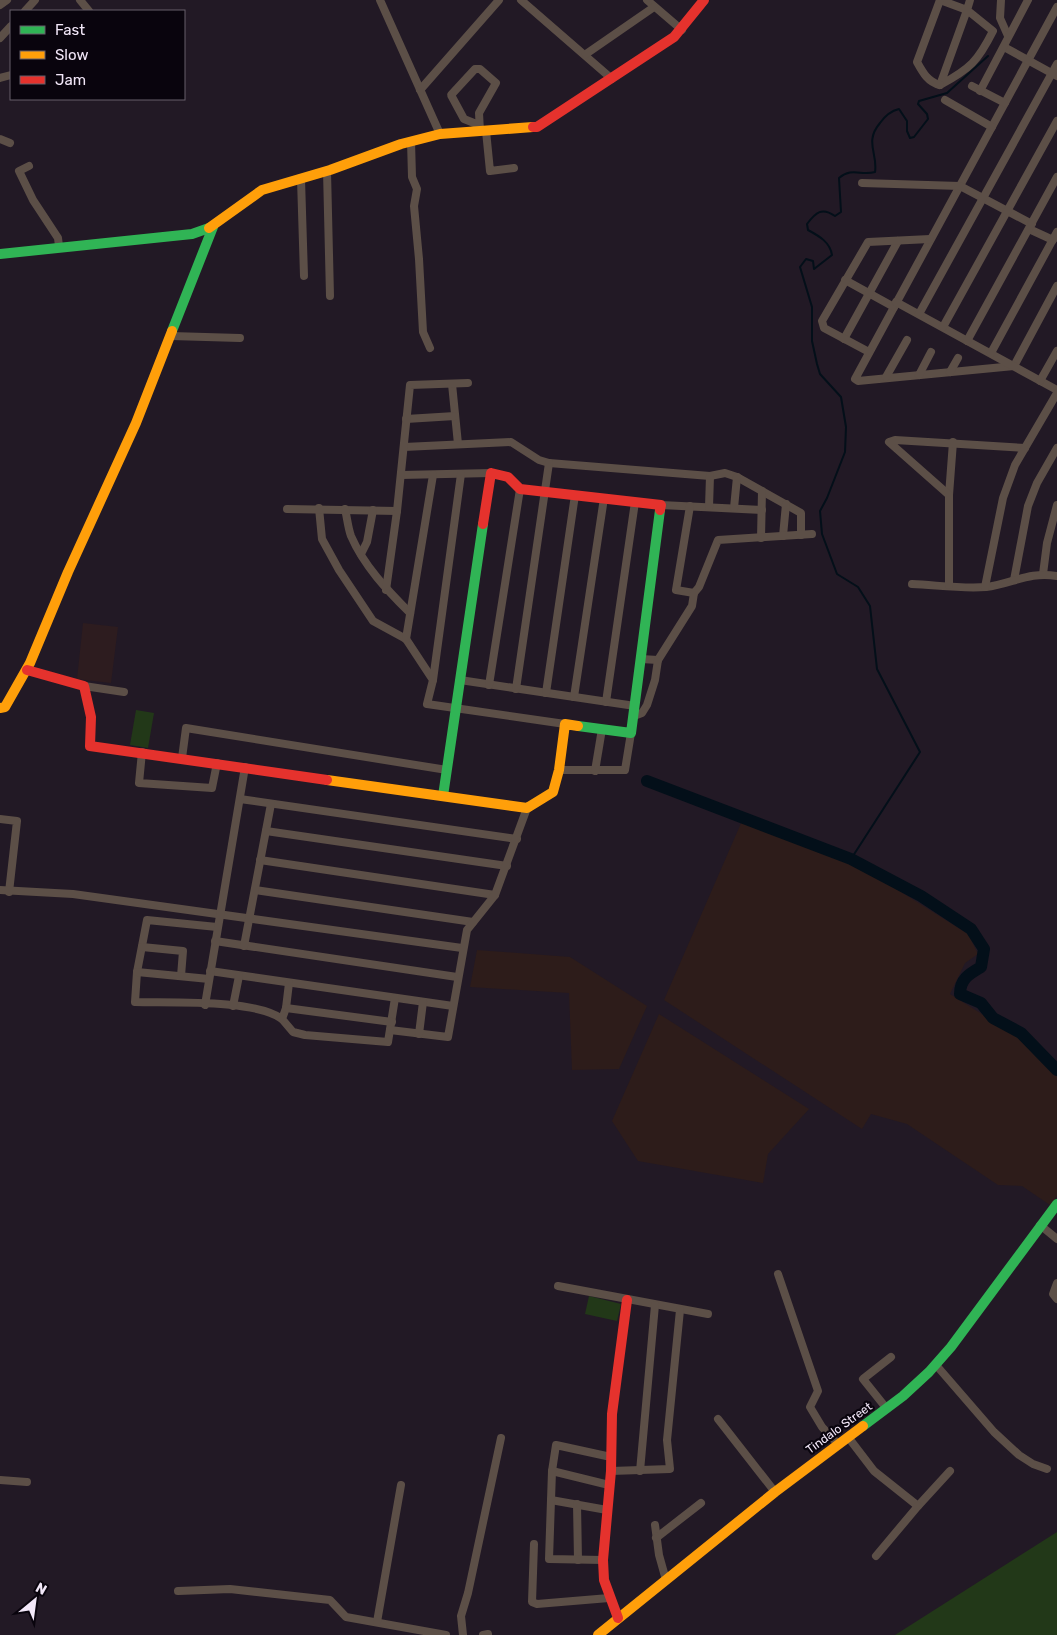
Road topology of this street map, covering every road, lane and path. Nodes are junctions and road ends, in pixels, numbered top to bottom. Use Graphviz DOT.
graph roads {
  1 [pos="7,0"];
  2 [pos="80,0"];
  3 [pos="380,0"];
  4 [pos="499,0"];
  5 [pos="521,0"];
  6 [pos="646,0"];
  7 [pos="704,0"];
  8 [pos="940,0"];
  9 [pos="970,0"];
  10 [pos="1001,0"];
  11 [pos="1028,0"];
  12 [pos="0,5"];
  13 [pos="654,7"];
  14 [pos="1057,7"];
  15 [pos="88,10"];
  16 [pos="967,10"];
  17 [pos="10,27"];
  18 [pos="682,30"];
  19 [pos="1008,36"];
  20 [pos="0,38"];
  21 [pos="1004,47"];
  22 [pos="586,54"];
  23 [pos="1028,60"];
  24 [pos="1057,64"];
  25 [pos="1054,74"];
  26 [pos="612,79"];
  27 [pos="940,85"];
  28 [pos="972,86"];
  29 [pos="420,90"];
  30 [pos="980,90"];
  31 [pos="945,100"];
  32 [pos="1005,103"];
  33 [pos="1057,121"];
  34 [pos="992,127"];
  35 [pos="482,129"];
  36 [pos="440,134"];
  37 [pos="0,139"];
  38 [pos="411,141"];
  39 [pos="10,143"];
  40 [pos="29,166"];
  41 [pos="514,168"];
  42 [pos="327,171"];
  43 [pos="1057,177"];
  44 [pos="301,179"];
  45 [pos="862,183"];
  46 [pos="960,186"];
  47 [pos="984,199"];
  48 [pos="1008,212"];
  49 [pos="1030,226"];
  50 [pos="213,227"];
  51 [pos="1057,232"];
  52 [pos="930,239"];
  53 [pos="1053,240"];
  54 [pos="898,241"];
  55 [pos="59,246"];
  56 [pos="1048,248"];
  57 [pos="1057,252"];
  58 [pos="0,254"];
  59 [pos="304,276"];
  60 [pos="845,280"];
  61 [pos="1057,286"];
  62 [pos="870,293"];
  63 [pos="330,296"];
  64 [pos="895,304"];
  65 [pos="919,314"];
  66 [pos="943,327"];
  67 [pos="171,336"];
  68 [pos="240,338"];
  69 [pos="844,339"];
  70 [pos="907,340"];
  71 [pos="968,341"];
  72 [pos="430,348"];
  73 [pos="1057,351"];
  74 [pos="869,352"];
  75 [pos="930,352"];
  76 [pos="991,353"];
  77 [pos="958,358"];
  78 [pos="1014,366"];
  79 [pos="950,372"];
  80 [pos="919,375"];
  81 [pos="886,377"];
  82 [pos="1040,381"];
  83 [pos="468,383"];
  84 [pos="452,384"];
  85 [pos="1057,391"];
  86 [pos="455,416"];
  87 [pos="406,419"];
  88 [pos="953,442"];
  89 [pos="458,444"];
  90 [pos="404,447"];
  91 [pos="1025,448"];
  92 [pos="1057,448"];
  93 [pos="549,463"];
  94 [pos="491,473"];
  95 [pos="461,474"];
  96 [pos="401,475"];
  97 [pos="433,475"];
  98 [pos="710,476"];
  99 [pos="738,477"];
  100 [pos="520,489"];
  101 [pos="762,491"];
  102 [pos="545,492"];
  103 [pos="575,495"];
  104 [pos="949,495"];
  105 [pos="604,498"];
  106 [pos="635,502"];
  107 [pos="786,504"];
  108 [pos="661,505"];
  109 [pos="1057,505"];
  110 [pos="690,506"];
  111 [pos="709,507"];
  112 [pos="287,508"];
  113 [pos="319,508"];
  114 [pos="734,508"];
  115 [pos="346,509"];
  116 [pos="373,510"];
  117 [pos="762,510"];
  118 [pos="397,511"];
  119 [pos="812,534"];
  120 [pos="801,535"];
  121 [pos="783,536"];
  122 [pos="761,538"];
  123 [pos="361,554"];
  124 [pos="1043,574"];
  125 [pos="1057,576"];
  126 [pos="1014,580"];
  127 [pos="912,584"];
  128 [pos="949,586"];
  129 [pos="985,587"];
  130 [pos="386,590"];
  131 [pos="694,593"];
  132 [pos="410,612"];
  133 [pos="406,640"];
  134 [pos="641,659"];
  135 [pos="658,660"];
  136 [pos="27,670"];
  137 [pos="433,680"];
  138 [pos="460,680"];
  139 [pos="489,685"];
  140 [pos="84,686"];
  141 [pos="516,688"];
  142 [pos="124,692"];
  143 [pos="546,693"];
  144 [pos="574,697"];
  145 [pos="606,702"];
  146 [pos="0,708"];
  147 [pos="456,708"];
  148 [pos="634,711"];
  149 [pos="565,724"];
  150 [pos="602,728"];
  151 [pos="632,732"];
  152 [pos="142,752"];
  153 [pos="182,758"];
  154 [pos="217,763"];
  155 [pos="245,767"];
  156 [pos="447,770"];
  157 [pos="559,770"];
  158 [pos="595,771"];
  159 [pos="443,796"];
  160 [pos="240,799"];
  161 [pos="271,804"];
  162 [pos="527,808"];
  163 [pos="0,819"];
  164 [pos="266,831"];
  165 [pos="517,839"];
  166 [pos="260,860"];
  167 [pos="506,866"];
  168 [pos="0,890"];
  169 [pos="255,890"];
  170 [pos="9,892"];
  171 [pos="495,895"];
  172 [pos="220,913"];
  173 [pos="250,917"];
  174 [pos="474,922"];
  175 [pos="217,928"];
  176 [pos="215,942"];
  177 [pos="244,946"];
  178 [pos="142,947"];
  179 [pos="462,948"];
  180 [pos="137,972"];
  181 [pos="209,975"];
  182 [pos="181,976"];
  183 [pos="239,976"];
  184 [pos="457,977"];
  185 [pos="290,983"];
  186 [pos="395,998"];
  187 [pos="423,1002"];
  188 [pos="205,1005"];
  189 [pos="233,1006"];
  190 [pos="453,1006"];
  191 [pos="286,1008"];
  192 [pos="282,1019"];
  193 [pos="392,1022"];
  194 [pos="390,1030"];
  195 [pos="420,1034"];
  196 [pos="1057,1204"];
  197 [pos="1040,1225"];
  198 [pos="1057,1240"];
  199 [pos="778,1274"];
  200 [pos="1057,1283"];
  201 [pos="558,1286"];
  202 [pos="1057,1298"];
  203 [pos="627,1300"];
  204 [pos="655,1305"];
  205 [pos="680,1310"];
  206 [pos="708,1314"];
  207 [pos="891,1357"];
  208 [pos="936,1365"];
  209 [pos="887,1409"];
  210 [pos="718,1420"];
  211 [pos="848,1437"];
  212 [pos="501,1438"];
  213 [pos="838,1444"];
  214 [pos="611,1458"];
  215 [pos="1048,1469"];
  216 [pos="552,1471"];
  217 [pos="611,1471"];
  218 [pos="640,1471"];
  219 [pos="950,1471"];
  220 [pos="0,1480"];
  221 [pos="27,1482"];
  222 [pos="402,1485"];
  223 [pos="609,1485"];
  224 [pos="775,1492"];
  225 [pos="551,1500"];
  226 [pos="701,1503"];
  227 [pos="577,1504"];
  228 [pos="918,1506"];
  229 [pos="607,1510"];
  230 [pos="655,1525"];
  231 [pos="656,1538"];
  232 [pos="534,1544"];
  233 [pos="876,1556"];
  234 [pos="578,1560"];
  235 [pos="603,1560"];
  236 [pos="666,1580"];
  237 [pos="178,1591"];
  238 [pos="609,1598"];
  239 [pos="618,1618"];
  240 [pos="376,1622"];
  241 [pos="413,1632"];
  242 [pos="446,1635"];
  243 [pos="463,1635"];
  244 [pos="598,1635"];
  1 -- 12 [label="street"];
  2 -- 15 [label="street"];
  3 -- 29 [label="street"];
  4 -- 29 [label="street"];
  5 -- 22 [label="street"];
  6 -- 13 [label="street"];
  7 -- 18 [label="street"];
  8 -- 16 [label="street"];
  8 -- 27 [label="street"];
  9 -- 16 [label="street"];
  10 -- 19 [label="street"];
  11 -- 19 [label="street"];
  13 -- 18 [label="street"];
  13 -- 22 [label="street"];
  14 -- 23 [label="street"];
  16 -- 27 [label="street"];
  16 -- 27 [label="street"];
  17 -- 20 [label="street"];
  18 -- 26 [label="street"];
  19 -- 21 [label="street"];
  21 -- 23 [label="street"];
  21 -- 30 [label="street"];
  22 -- 26 [label="street"];
  23 -- 25 [label="street"];
  23 -- 32 [label="street"];
  24 -- 25 [label="street"];
  25 -- 47 [label="street"];
  26 -- 35 [label="street"];
  28 -- 30 [label="street"];
  29 -- 36 [label="street"];
  30 -- 32 [label="street"];
  31 -- 34 [label="street"];
  32 -- 34 [label="street"];
  33 -- 48 [label="street"];
  34 -- 46 [label="street"];
  35 -- 35 [label="street"];
  35 -- 36 [label="street"];
  35 -- 41 [label="street"];
  36 -- 38 [label="street"];
  37 -- 39 [label="street"];
  38 -- 42 [label="street"];
  38 -- 72 [label="street"];
  40 -- 55 [label="street"];
  42 -- 44 [label="street"];
  42 -- 63 [label="street"];
  43 -- 49 [label="street"];
  44 -- 50 [label="street"];
  44 -- 59 [label="street"];
  45 -- 46 [label="street"];
  46 -- 47 [label="street"];
  46 -- 52 [label="street"];
  47 -- 48 [label="street"];
  47 -- 65 [label="street"];
  48 -- 49 [label="street"];
  48 -- 66 [label="street"];
  49 -- 53 [label="street"];
  49 -- 71 [label="street"];
  50 -- 55 [label="street"];
  50 -- 67 [label="street"];
  51 -- 53 [label="street"];
  52 -- 54 [label="street"];
  52 -- 64 [label="street"];
  53 -- 56 [label="street"];
  54 -- 60 [label="street"];
  54 -- 62 [label="street"];
  55 -- 58 [label="street"];
  56 -- 57 [label="street"];
  56 -- 76 [label="street"];
  60 -- 62 [label="street"];
  60 -- 69 [label="street"];
  61 -- 78 [label="street"];
  62 -- 64 [label="street"];
  62 -- 69 [label="street"];
  64 -- 65 [label="street"];
  64 -- 74 [label="street"];
  65 -- 66 [label="street"];
  66 -- 71 [label="street"];
  67 -- 68 [label="street"];
  67 -- 136 [label="street"];
  69 -- 74 [label="street"];
  70 -- 81 [label="street"];
  71 -- 76 [label="street"];
  73 -- 82 [label="street"];
  74 -- 81 [label="street"];
  75 -- 80 [label="street"];
  76 -- 78 [label="street"];
  77 -- 79 [label="street"];
  78 -- 79 [label="street"];
  78 -- 82 [label="street"];
  79 -- 80 [label="street"];
  80 -- 81 [label="street"];
  82 -- 85 [label="street"];
  83 -- 84 [label="street"];
  84 -- 86 [label="street"];
  84 -- 87 [label="street"];
  85 -- 91 [label="street"];
  86 -- 87 [label="street"];
  86 -- 89 [label="street"];
  87 -- 90 [label="street"];
  88 -- 91 [label="street"];
  88 -- 104 [label="street"];
  88 -- 104 [label="street"];
  89 -- 90 [label="street"];
  89 -- 93 [label="street"];
  90 -- 96 [label="street"];
  91 -- 129 [label="street"];
  92 -- 126 [label="street"];
  93 -- 98 [label="street"];
  93 -- 102 [label="street"];
  94 -- 95 [label="street"];
  94 -- 100 [label="street"];
  94 -- 138 [label="street"];
  95 -- 97 [label="street"];
  95 -- 137 [label="street"];
  96 -- 97 [label="street"];
  96 -- 118 [label="street"];
  97 -- 132 [label="street"];
  98 -- 99 [label="street"];
  98 -- 111 [label="street"];
  99 -- 101 [label="street"];
  99 -- 114 [label="street"];
  100 -- 102 [label="street"];
  100 -- 139 [label="street"];
  101 -- 107 [label="street"];
  101 -- 117 [label="street"];
  102 -- 103 [label="street"];
  102 -- 141 [label="street"];
  103 -- 105 [label="street"];
  103 -- 143 [label="street"];
  104 -- 128 [label="street"];
  105 -- 106 [label="street"];
  105 -- 144 [label="street"];
  106 -- 108 [label="street"];
  106 -- 145 [label="street"];
  107 -- 120 [label="street"];
  107 -- 121 [label="street"];
  108 -- 110 [label="street"];
  108 -- 134 [label="street"];
  109 -- 124 [label="street"];
  110 -- 111 [label="street"];
  110 -- 131 [label="street"];
  111 -- 114 [label="street"];
  112 -- 113 [label="street"];
  113 -- 115 [label="street"];
  113 -- 133 [label="street"];
  114 -- 117 [label="street"];
  115 -- 116 [label="street"];
  115 -- 123 [label="street"];
  116 -- 118 [label="street"];
  116 -- 123 [label="street"];
  117 -- 122 [label="street"];
  118 -- 130 [label="street"];
  119 -- 120 [label="street"];
  120 -- 121 [label="street"];
  121 -- 122 [label="street"];
  122 -- 131 [label="street"];
  123 -- 130 [label="street"];
  124 -- 125 [label="street"];
  124 -- 126 [label="street"];
  126 -- 129 [label="street"];
  127 -- 128 [label="street"];
  128 -- 129 [label="street"];
  130 -- 132 [label="street"];
  131 -- 135 [label="street"];
  132 -- 133 [label="street"];
  133 -- 137 [label="street"];
  134 -- 135 [label="street"];
  134 -- 148 [label="street"];
  135 -- 148 [label="street"];
  136 -- 140 [label="street"];
  136 -- 146 [label="street"];
  137 -- 147 [label="street"];
  138 -- 139 [label="street"];
  138 -- 147 [label="street"];
  139 -- 141 [label="street"];
  140 -- 142 [label="street"];
  140 -- 152 [label="street"];
  141 -- 143 [label="street"];
  143 -- 144 [label="street"];
  144 -- 145 [label="street"];
  145 -- 148 [label="street"];
  147 -- 149 [label="street"];
  147 -- 156 [label="street"];
  148 -- 151 [label="street"];
  149 -- 150 [label="street"];
  149 -- 157 [label="street"];
  150 -- 151 [label="street"];
  150 -- 158 [label="street"];
  151 -- 158 [label="street"];
  152 -- 153 [label="street"];
  152 -- 154 [label="street"];
  153 -- 154 [label="street"];
  153 -- 156 [label="street"];
  154 -- 155 [label="street"];
  155 -- 159 [label="street"];
  155 -- 160 [label="street"];
  156 -- 159 [label="street"];
  157 -- 158 [label="street"];
  157 -- 162 [label="street"];
  159 -- 162 [label="street"];
  160 -- 161 [label="street"];
  160 -- 172 [label="street"];
  161 -- 164 [label="street"];
  161 -- 165 [label="street"];
  162 -- 165 [label="street"];
  163 -- 170 [label="street"];
  164 -- 166 [label="street"];
  164 -- 167 [label="street"];
  165 -- 167 [label="street"];
  166 -- 169 [label="street"];
  166 -- 171 [label="street"];
  167 -- 171 [label="street"];
  168 -- 170 [label="street"];
  169 -- 173 [label="street"];
  169 -- 174 [label="street"];
  170 -- 172 [label="street"];
  171 -- 174 [label="street"];
  172 -- 173 [label="street"];
  172 -- 175 [label="street"];
  173 -- 177 [label="street"];
  173 -- 179 [label="street"];
  174 -- 179 [label="street"];
  175 -- 176 [label="street"];
  175 -- 178 [label="street"];
  176 -- 177 [label="street"];
  176 -- 181 [label="street"];
  177 -- 184 [label="street"];
  178 -- 180 [label="street"];
  178 -- 182 [label="street"];
  179 -- 184 [label="street"];
  180 -- 182 [label="street"];
  180 -- 188 [label="street"];
  181 -- 182 [label="street"];
  181 -- 183 [label="street"];
  181 -- 188 [label="street"];
  183 -- 185 [label="street"];
  183 -- 189 [label="street"];
  184 -- 190 [label="street"];
  185 -- 186 [label="street"];
  185 -- 191 [label="street"];
  186 -- 187 [label="street"];
  186 -- 193 [label="street"];
  187 -- 190 [label="street"];
  187 -- 195 [label="street"];
  188 -- 189 [label="street"];
  189 -- 192 [label="street"];
  190 -- 195 [label="street"];
  191 -- 192 [label="street"];
  191 -- 193 [label="street"];
  192 -- 194 [label="street"];
  193 -- 194 [label="street"];
  194 -- 195 [label="street"];
  196 -- 197 [label="street, Tindalo Street"];
  197 -- 198 [label="street"];
  197 -- 208 [label="street, Tindalo Street"];
  199 -- 213 [label="street"];
  200 -- 202 [label="street"];
  201 -- 203 [label="street"];
  203 -- 204 [label="street"];
  203 -- 214 [label="street"];
  204 -- 205 [label="street"];
  204 -- 218 [label="street"];
  205 -- 206 [label="street"];
  205 -- 218 [label="street"];
  207 -- 209 [label="street"];
  208 -- 209 [label="street, Tindalo Street"];
  208 -- 215 [label="street"];
  209 -- 211 [label="street, Tindalo Street"];
  210 -- 224 [label="street"];
  211 -- 213 [label="street, Tindalo Street"];
  211 -- 228 [label="street"];
  212 -- 243 [label="street"];
  213 -- 224 [label="street, Tindalo Street"];
  214 -- 216 [label="street"];
  214 -- 217 [label="street"];
  216 -- 223 [label="street"];
  216 -- 225 [label="street"];
  217 -- 218 [label="street"];
  217 -- 223 [label="street"];
  219 -- 228 [label="street"];
  220 -- 221 [label="street"];
  222 -- 240 [label="street"];
  223 -- 229 [label="street"];
  224 -- 236 [label="street, Tindalo Street"];
  225 -- 227 [label="street"];
  225 -- 234 [label="street"];
  226 -- 231 [label="street"];
  227 -- 229 [label="street"];
  227 -- 234 [label="street"];
  228 -- 233 [label="street"];
  229 -- 235 [label="street"];
  230 -- 231 [label="street"];
  231 -- 236 [label="street"];
  232 -- 238 [label="street"];
  234 -- 235 [label="street"];
  235 -- 238 [label="street"];
  236 -- 239 [label="street, Tindalo Street"];
  237 -- 240 [label="street"];
  238 -- 239 [label="street"];
  239 -- 244 [label="street, Tindalo Street"];
  240 -- 241 [label="street"];
  241 -- 242 [label="street"];
}
